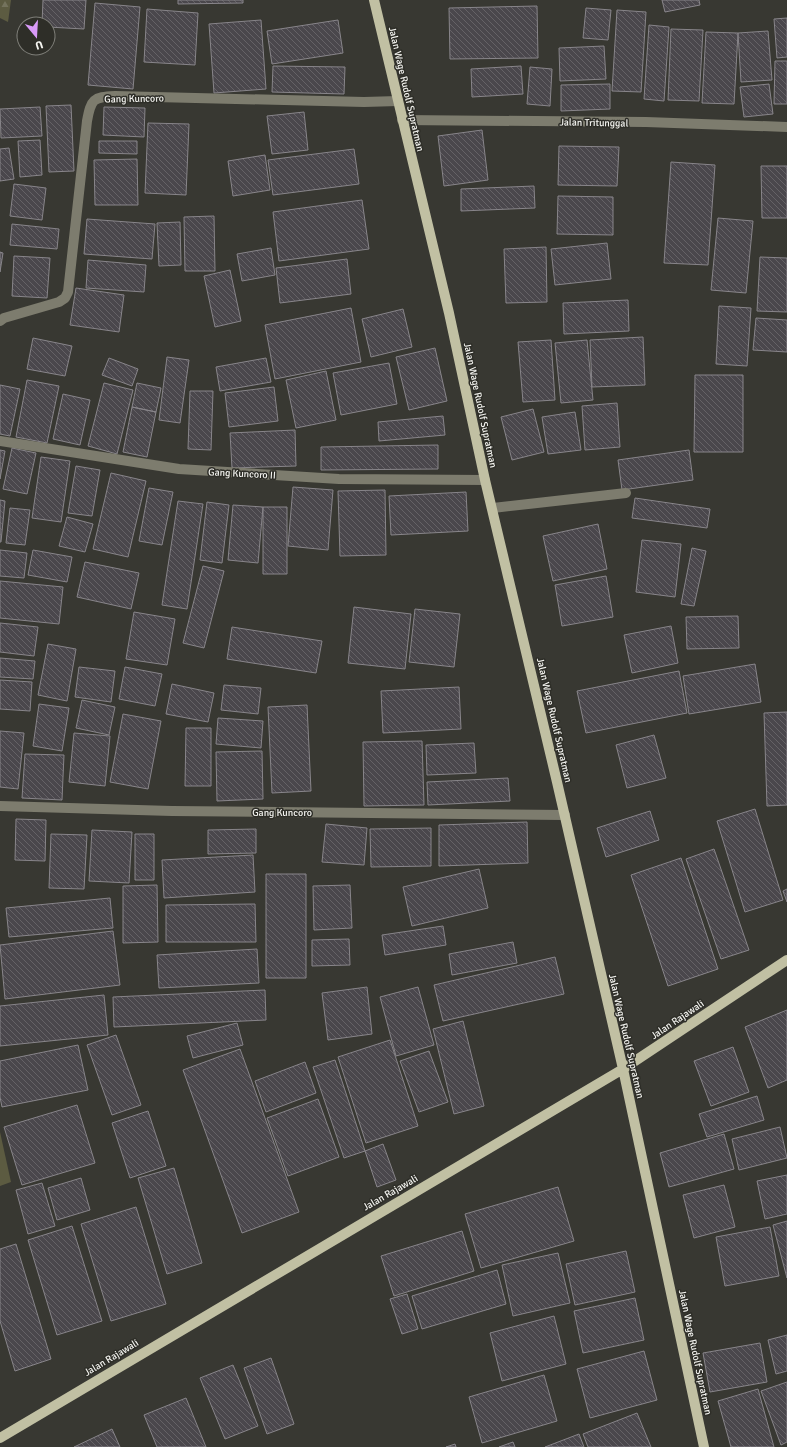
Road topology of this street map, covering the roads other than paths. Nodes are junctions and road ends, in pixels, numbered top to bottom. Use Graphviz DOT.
graph roads {
  1 [pos="374,0"];
  2 [pos="398,101"];
  3 [pos="402,120"];
  4 [pos="787,127"];
  5 [pos="0,321"];
  6 [pos="0,441"];
  7 [pos="485,480"];
  8 [pos="626,493"];
  9 [pos="493,508"];
  10 [pos="0,806"];
  11 [pos="564,815"];
  12 [pos="787,960"];
  13 [pos="623,1069"];
  14 [pos="0,1438"];
  15 [pos="704,1447"];
  1 -- 2 [label="main road, Jalan Wage Rudolf Supratman"];
  2 -- 3 [label="main road, Jalan Wage Rudolf Supratman"];
  2 -- 5 [label="street, Gang Kuncoro"];
  3 -- 4 [label="street, Jalan Tritunggal"];
  3 -- 7 [label="main road, Jalan Wage Rudolf Supratman"];
  6 -- 7 [label="street, Gang Kuncoro II"];
  7 -- 9 [label="main road, Jalan Wage Rudolf Supratman"];
  8 -- 9 [label="street"];
  9 -- 11 [label="main road, Jalan Wage Rudolf Supratman"];
  10 -- 11 [label="street, Gang Kuncoro"];
  11 -- 13 [label="main road, Jalan Wage Rudolf Supratman"];
  12 -- 13 [label="main road, Jalan Rajawali"];
  13 -- 14 [label="main road, Jalan Rajawali"];
  13 -- 15 [label="main road, Jalan Wage Rudolf Supratman"];
}
